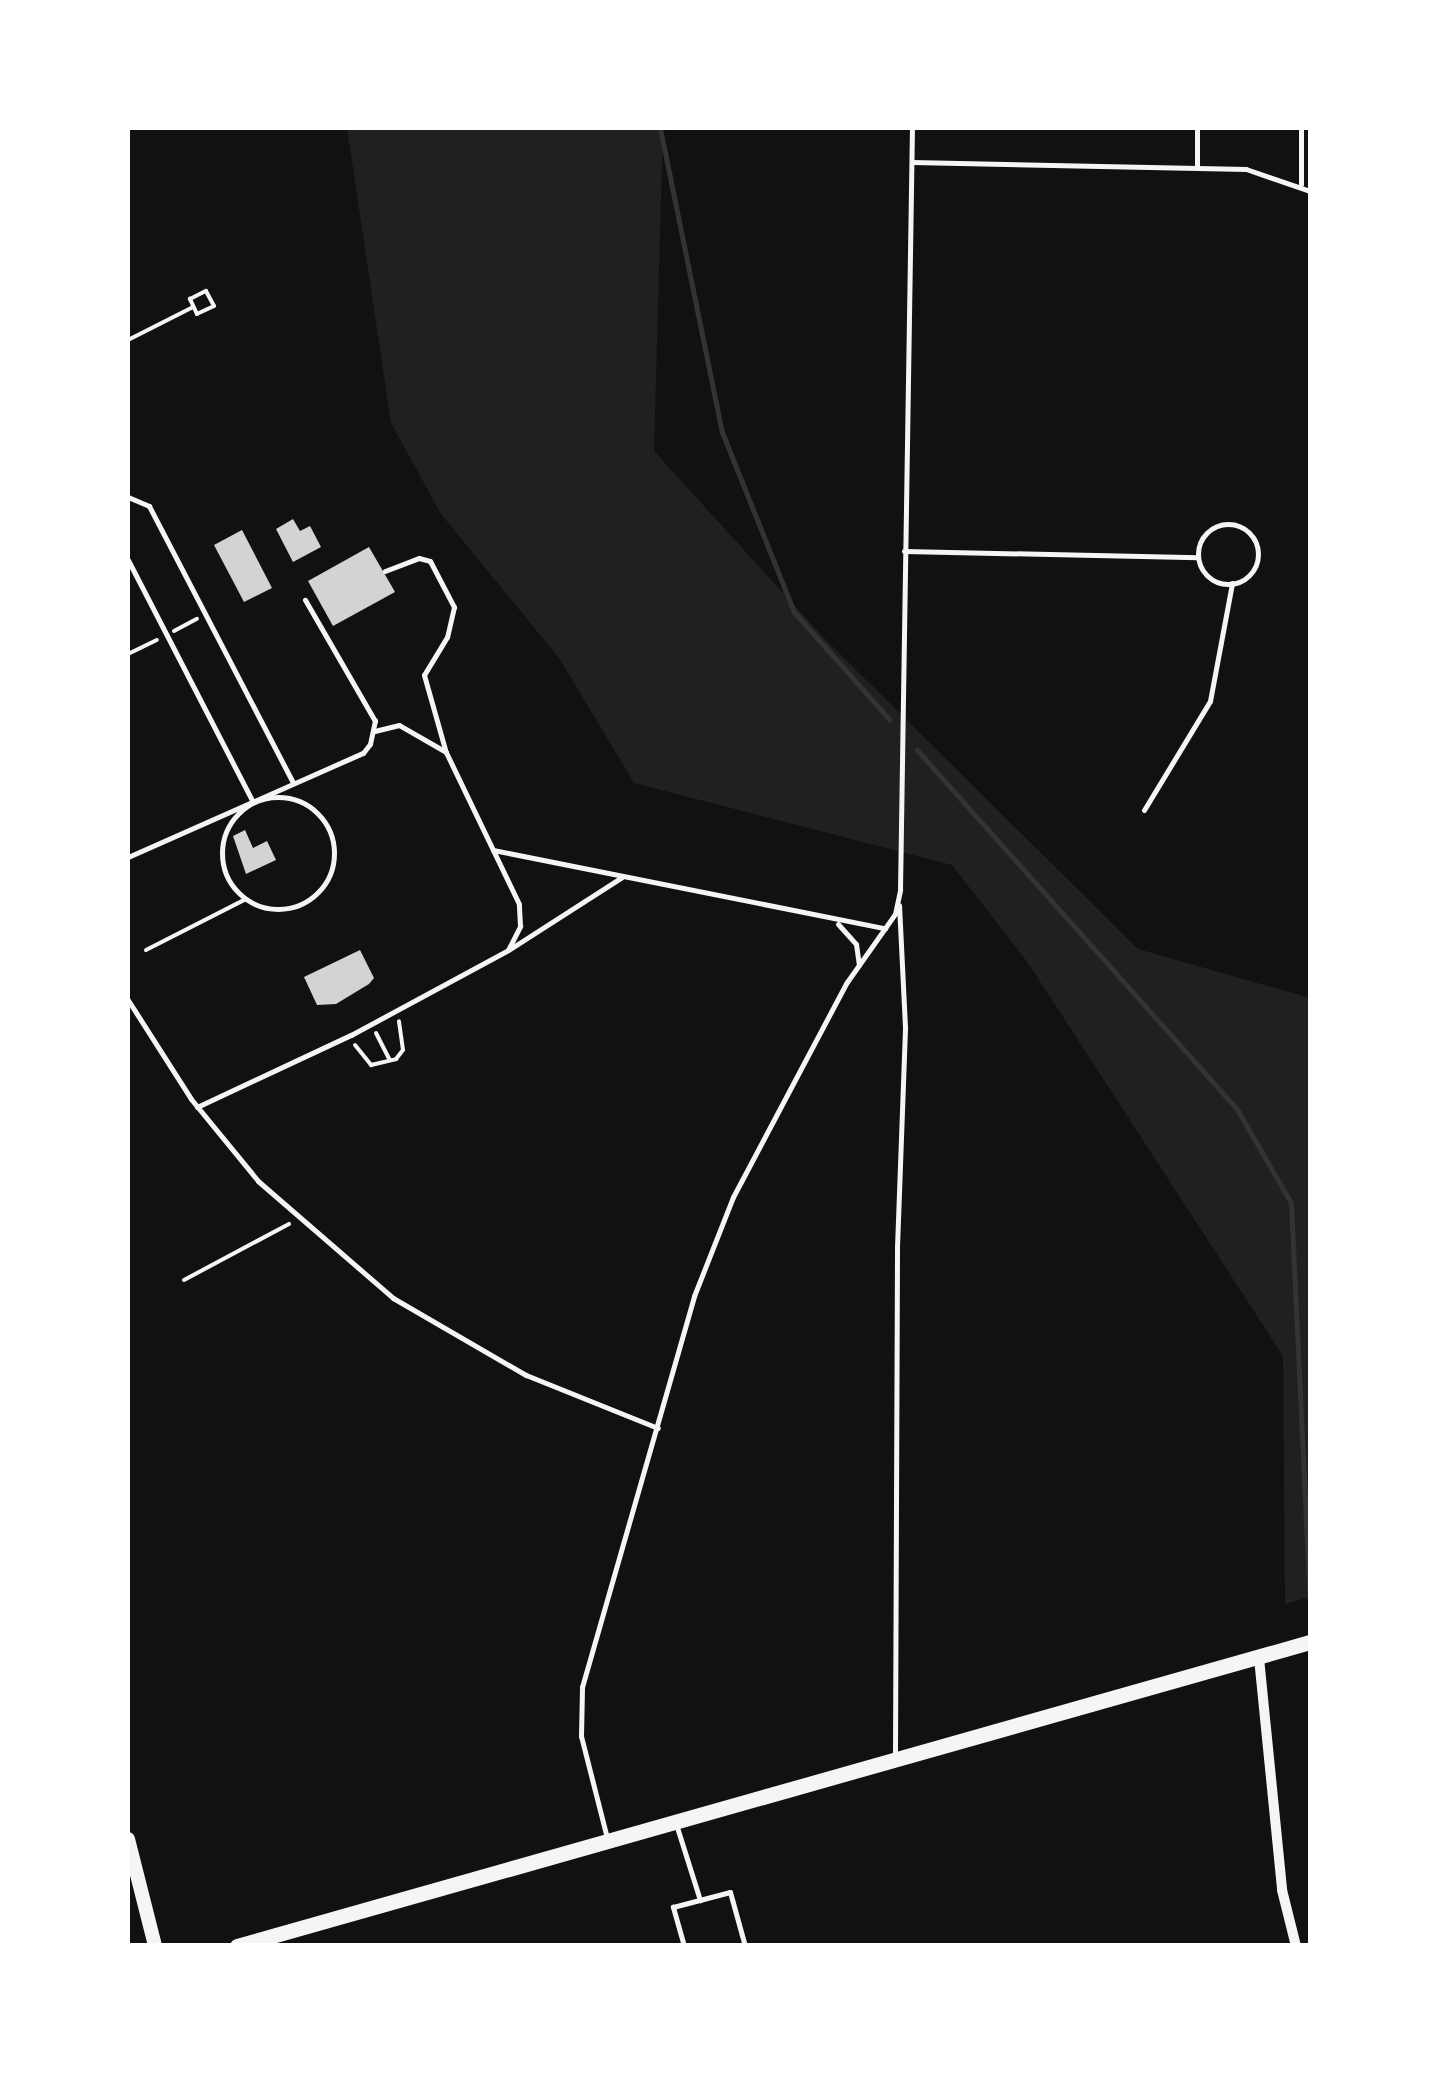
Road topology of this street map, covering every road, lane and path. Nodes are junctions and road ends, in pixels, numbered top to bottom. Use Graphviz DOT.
graph roads {
  1 [pos="912,128"];
  2 [pos="1197,128"];
  3 [pos="1301,128"];
  4 [pos="912,162"];
  5 [pos="1197,167"];
  6 [pos="1301,186"];
  7 [pos="1310,191"];
  8 [pos="194,307"];
  9 [pos="128,340"];
  10 [pos="128,497"];
  11 [pos="904,552"];
  12 [pos="1198,557"];
  13 [pos="128,560"];
  14 [pos="385,571"];
  15 [pos="1232,583"];
  16 [pos="306,600"];
  17 [pos="375,731"];
  18 [pos="446,752"];
  19 [pos="294,784"];
  20 [pos="253,802"];
  21 [pos="1144,810"];
  22 [pos="493,850"];
  23 [pos="128,856"];
  24 [pos="622,877"];
  25 [pos="898,898"];
  26 [pos="246,899"];
  27 [pos="835,922"];
  28 [pos="885,928"];
  29 [pos="146,950"];
  30 [pos="508,950"];
  31 [pos="859,965"];
  32 [pos="128,1000"];
  33 [pos="395,1012"];
  34 [pos="372,1024"];
  35 [pos="351,1036"];
  36 [pos="390,1062"];
  37 [pos="197,1106"];
  38 [pos="298,1220"];
  39 [pos="184,1280"];
  40 [pos="658,1428"];
  41 [pos="1310,1642"];
  42 [pos="1260,1658"];
  43 [pos="895,1762"];
  44 [pos="676,1824"];
  45 [pos="128,1840"];
  46 [pos="608,1844"];
  47 [pos="700,1900"];
  48 [pos="155,1946"];
  49 [pos="237,1946"];
  50 [pos="684,1946"];
  51 [pos="745,1946"];
  52 [pos="1296,1946"];
  1 -- 4 [label="lane"];
  2 -- 5 [label="lane"];
  3 -- 6 [label="lane"];
  4 -- 5 [label="lane"];
  4 -- 11 [label="lane"];
  5 -- 6 [label="lane"];
  6 -- 7 [label="lane"];
  8 -- 8 [label="path"];
  8 -- 9 [label="path"];
  10 -- 19 [label="lane"];
  11 -- 12 [label="lane"];
  11 -- 25 [label="lane"];
  12 -- 15 [label="lane"];
  12 -- 15 [label="lane"];
  13 -- 20 [label="lane"];
  14 -- 18 [label="lane"];
  15 -- 21 [label="lane"];
  16 -- 17 [label="lane"];
  17 -- 18 [label="lane"];
  17 -- 19 [label="lane"];
  18 -- 22 [label="lane"];
  19 -- 20 [label="lane"];
  20 -- 23 [label="lane"];
  20 -- 26 [label="lane"];
  20 -- 26 [label="lane"];
  22 -- 24 [label="lane"];
  22 -- 30 [label="lane"];
  24 -- 27 [label="lane"];
  24 -- 30 [label="lane"];
  25 -- 28 [label="lane"];
  25 -- 43 [label="lane"];
  26 -- 29 [label="path"];
  27 -- 28 [label="lane"];
  27 -- 31 [label="lane"];
  28 -- 31 [label="lane"];
  30 -- 33 [label="lane"];
  31 -- 40 [label="lane"];
  32 -- 37 [label="lane"];
  33 -- 34 [label="lane"];
  33 -- 36 [label="path"];
  34 -- 35 [label="lane"];
  34 -- 36 [label="path"];
  35 -- 36 [label="path"];
  35 -- 37 [label="lane"];
  37 -- 38 [label="lane"];
  38 -- 39 [label="path"];
  38 -- 40 [label="lane"];
  40 -- 46 [label="lane"];
  41 -- 42 [label="main road"];
  42 -- 43 [label="main road"];
  42 -- 52 [label="street"];
  43 -- 44 [label="main road"];
  44 -- 46 [label="main road"];
  44 -- 47 [label="lane"];
  45 -- 48 [label="street"];
  46 -- 49 [label="main road"];
  47 -- 50 [label="lane"];
  47 -- 51 [label="lane"];
}
